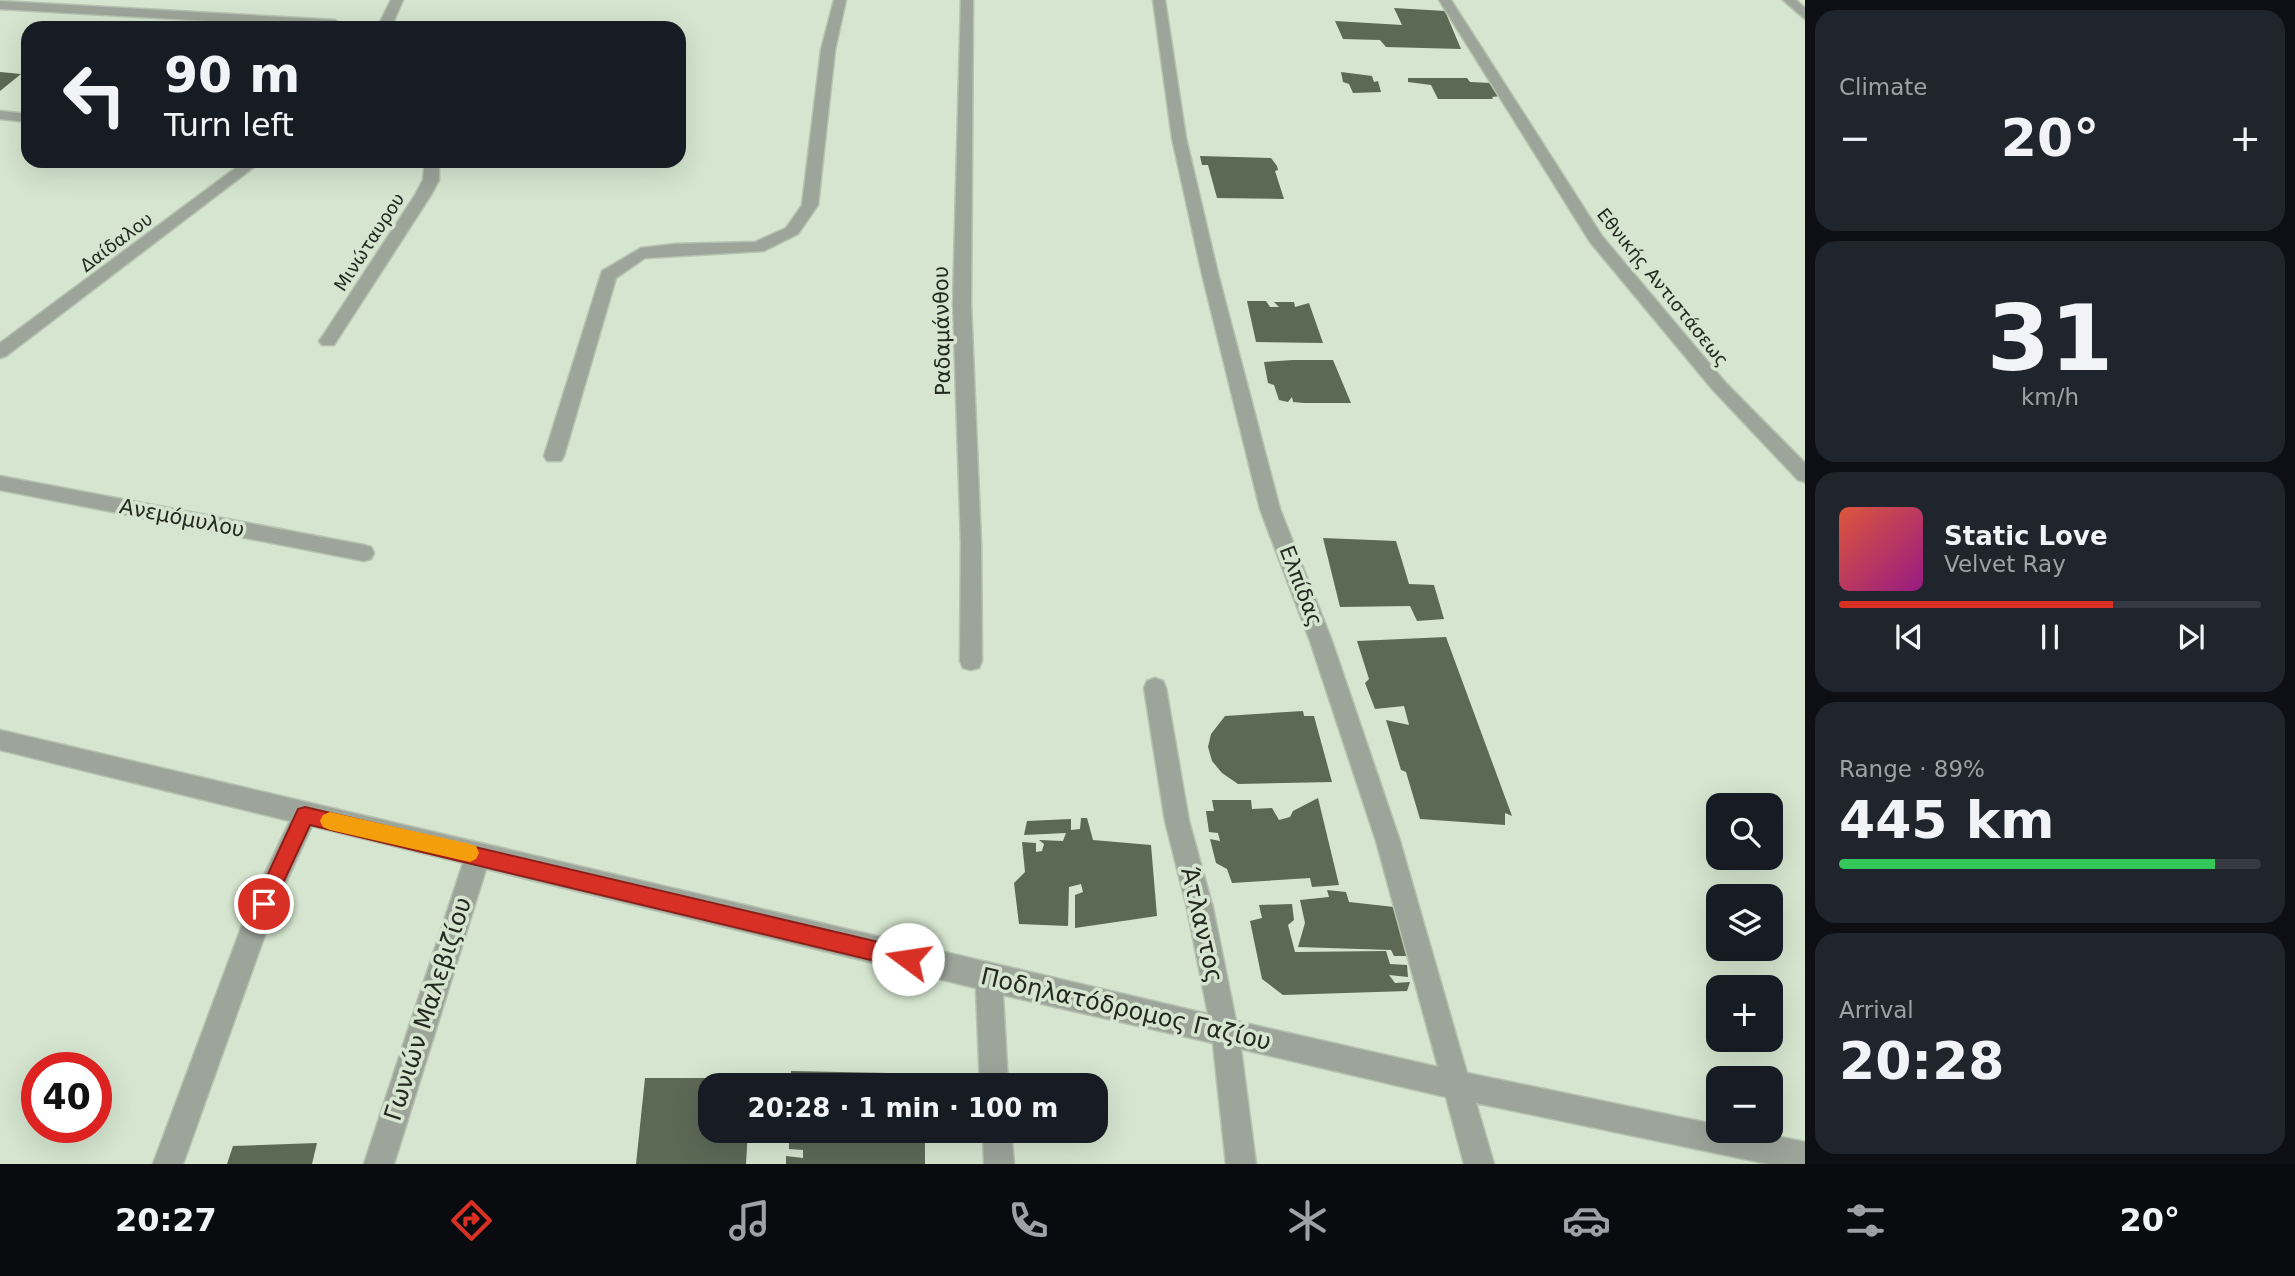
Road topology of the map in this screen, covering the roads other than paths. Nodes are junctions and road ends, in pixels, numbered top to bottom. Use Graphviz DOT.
graph roads {
  1 [pos="397,0"];
  2 [pos="840,0"];
  3 [pos="967,0"];
  4 [pos="1159,0"];
  5 [pos="1445,0"];
  6 [pos="1789,0"];
  7 [pos="0,5"];
  8 [pos="1805,15"];
  9 [pos="282,21"];
  10 [pos="387,21"];
  11 [pos="0,115"];
  12 [pos="21,117"];
  13 [pos="246,168"];
  14 [pos="432,168"];
  15 [pos="327,341"];
  16 [pos="0,352"];
  17 [pos="554,456"];
  18 [pos="1805,475"];
  19 [pos="0,483"];
  20 [pos="365,553"];
  21 [pos="971,660"];
  22 [pos="1155,688"];
  23 [pos="0,740"];
  24 [pos="305,815"];
  25 [pos="478,855"];
  26 [pos="989,978"];
  27 [pos="1225,1032"];
  28 [pos="994,1073"];
  29 [pos="1456,1085"];
  30 [pos="998,1143"];
  31 [pos="1805,1157"];
  32 [pos="167,1164"];
  33 [pos="379,1164"];
  34 [pos="999,1164"];
  35 [pos="1241,1164"];
  36 [pos="1479,1164"];
  1 -- 10 [label="street"];
  2 -- 17 [label="street"];
  3 -- 21 [label="street, Ραδαμάνθου"];
  4 -- 29 [label="street, Ελπίδας"];
  5 -- 18 [label="street, Εθνικής Αντιστάσεως"];
  6 -- 8 [label="street"];
  7 -- 9 [label="street"];
  11 -- 12 [label="street"];
  13 -- 16 [label="street, Δαίδαλου"];
  14 -- 15 [label="street, Μινώταυρου"];
  19 -- 20 [label="street, Ανεμόμυλου"];
  22 -- 27 [label="street, Άτλαντος"];
  23 -- 24 [label="street, Ποδηλατόδρομος Γαζίου"];
  24 -- 25 [label="street, Ποδηλατόδρομος Γαζίου"];
  24 -- 32 [label="street"];
  25 -- 26 [label="street, Ποδηλατόδρομος Γαζίου"];
  25 -- 33 [label="street, Γωνιών Μαλεβιζίου"];
  26 -- 27 [label="street, Ποδηλατόδρομος Γαζίου"];
  26 -- 28 [label="street"];
  27 -- 29 [label="street, Ποδηλατόδρομος Γαζίου"];
  27 -- 35 [label="street, Άτλαντος"];
  29 -- 31 [label="street, Ποδηλατόδρομος Γαζίου"];
  29 -- 36 [label="street, Ελπίδας"];
  30 -- 34 [label="street"];
}
